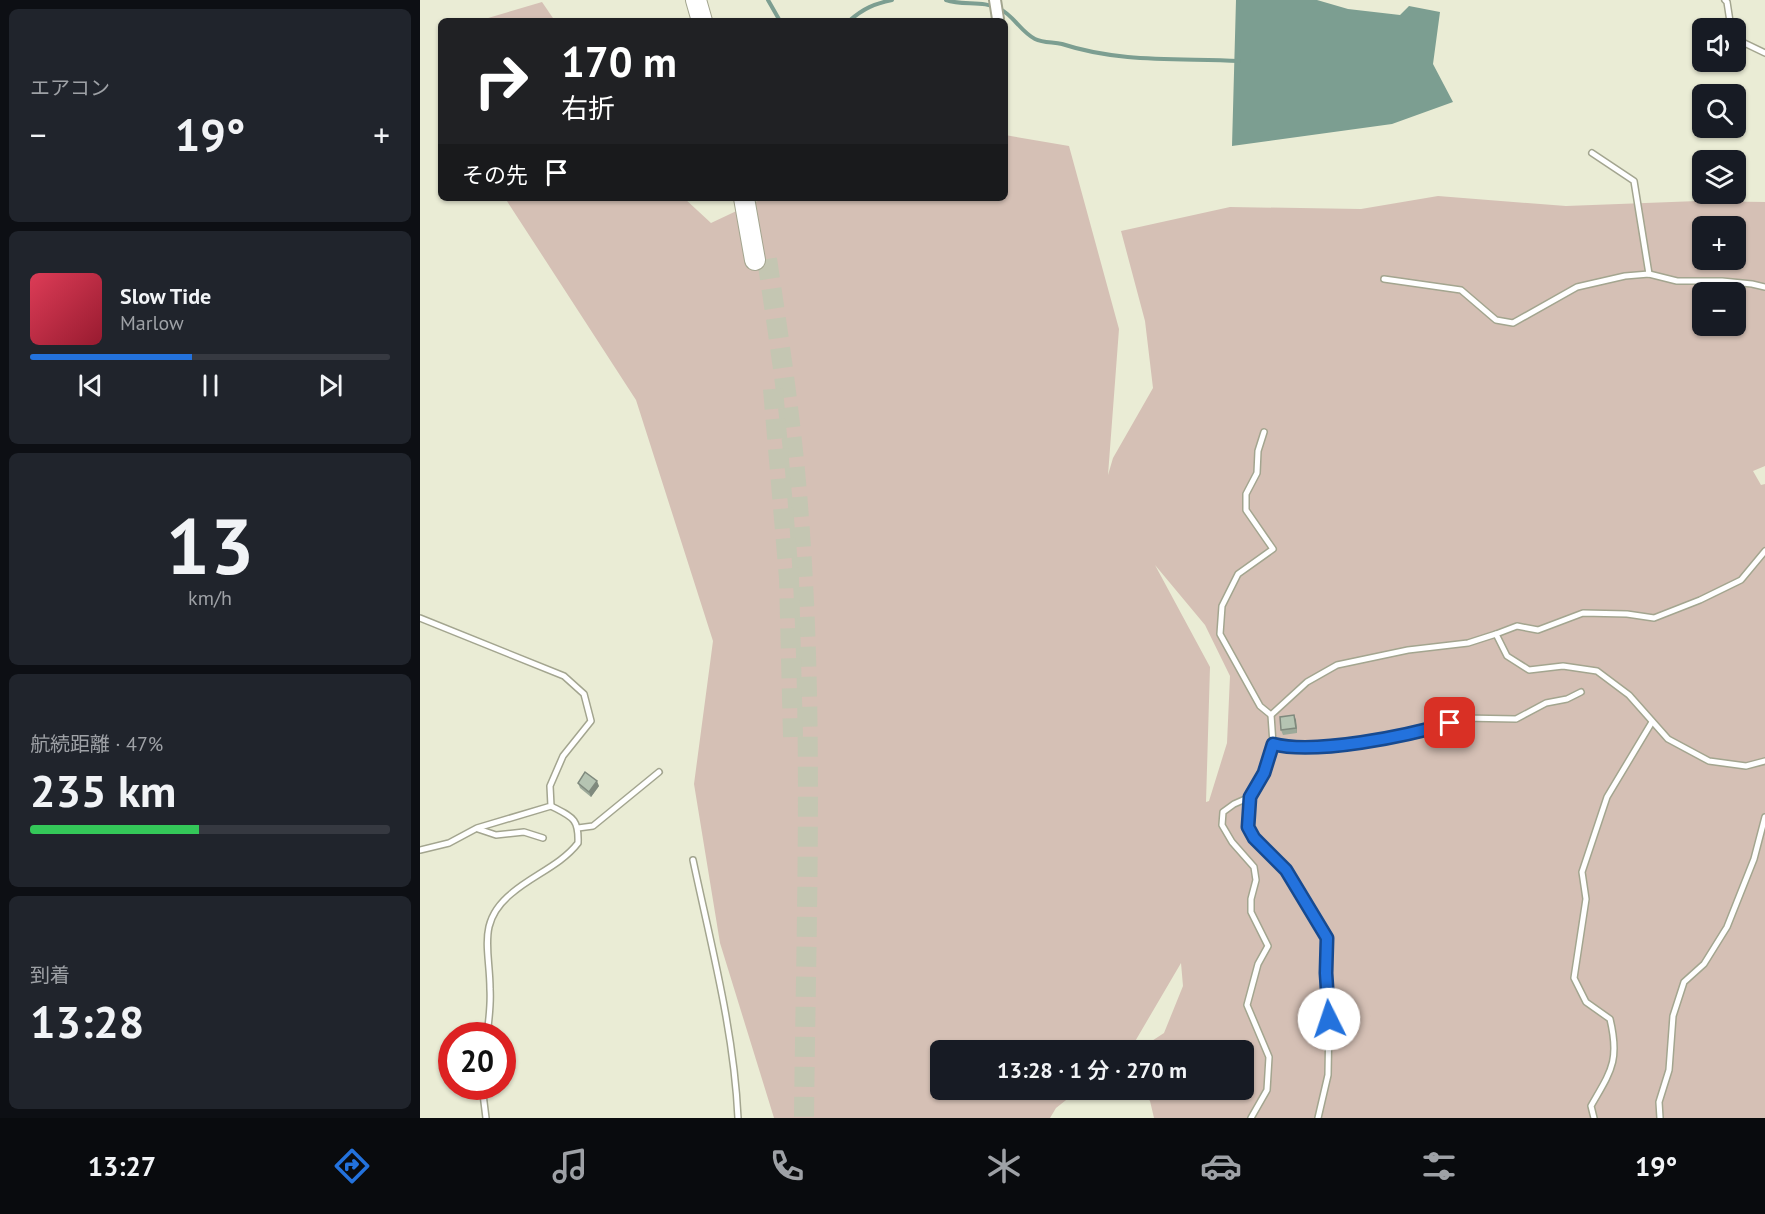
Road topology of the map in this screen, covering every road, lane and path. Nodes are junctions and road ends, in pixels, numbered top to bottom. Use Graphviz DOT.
graph roads {
  1 [pos="696,0"];
  2 [pos="708,0"];
  3 [pos="995,0"];
  4 [pos="1725,0"];
  5 [pos="701,18"];
  6 [pos="713,18"];
  7 [pos="998,18"];
  8 [pos="1729,18"];
  9 [pos="1746,44"];
  10 [pos="1765,53"];
  11 [pos="1592,153"];
  12 [pos="745,201"];
  13 [pos="754,201"];
  14 [pos="1649,274"];
  15 [pos="1384,279"];
  16 [pos="1765,287"];
  17 [pos="1264,432"];
  18 [pos="1765,551"];
  19 [pos="420,618"];
  20 [pos="1496,634"];
  21 [pos="1581,692"];
  22 [pos="1271,715"];
  23 [pos="1652,722"];
  24 [pos="1273,744"];
  25 [pos="1765,761"];
  26 [pos="659,772"];
  27 [pos="1250,797"];
  28 [pos="551,806"];
  29 [pos="1765,817"];
  30 [pos="477,828"];
  31 [pos="578,828"];
  32 [pos="543,838"];
  33 [pos="420,849"];
  34 [pos="693,860"];
  35 [pos="488,1022"];
  36 [pos="484,1100"];
  37 [pos="486,1118"];
  38 [pos="738,1118"];
  39 [pos="1251,1118"];
  40 [pos="1318,1118"];
  41 [pos="1594,1118"];
  42 [pos="1660,1118"];
  1 -- 5 [label="highway"];
  2 -- 6 [label="highway"];
  3 -- 7 [label="street"];
  4 -- 8 [label="lane"];
  9 -- 10 [label="lane"];
  11 -- 14 [label="lane"];
  12 -- 13 [label="highway"];
  14 -- 15 [label="lane"];
  14 -- 16 [label="lane"];
  17 -- 22 [label="lane"];
  18 -- 20 [label="lane"];
  19 -- 28 [label="lane"];
  20 -- 22 [label="lane"];
  20 -- 23 [label="lane"];
  21 -- 24 [label="lane"];
  22 -- 24 [label="lane"];
  23 -- 25 [label="lane"];
  23 -- 41 [label="lane"];
  24 -- 27 [label="lane"];
  26 -- 31 [label="lane"];
  27 -- 39 [label="lane"];
  27 -- 40 [label="lane"];
  28 -- 30 [label="lane"];
  28 -- 31 [label="lane"];
  29 -- 42 [label="lane"];
  30 -- 32 [label="lane"];
  30 -- 33 [label="lane"];
  31 -- 35 [label="lane"];
  34 -- 38 [label="lane"];
  36 -- 37 [label="lane"];
}
